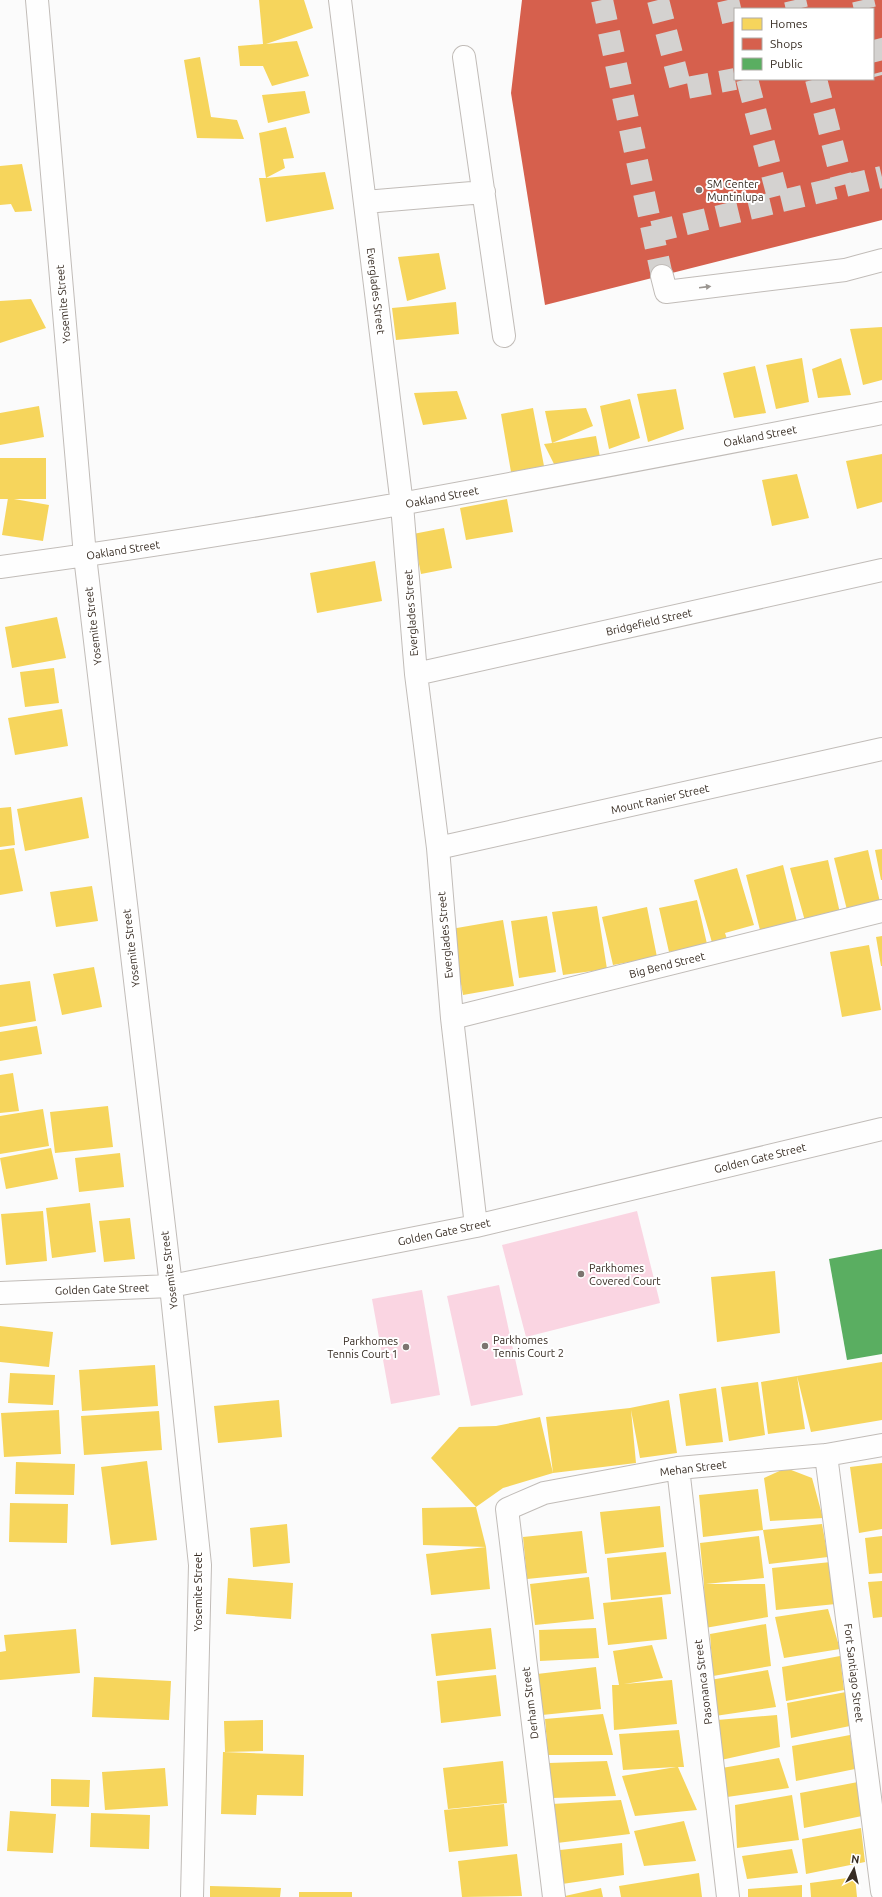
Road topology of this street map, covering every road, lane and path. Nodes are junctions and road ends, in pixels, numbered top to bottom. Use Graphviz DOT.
graph roads {
  1 [pos="37,0"];
  2 [pos="340,0"];
  3 [pos="464,57"];
  4 [pos="484,192"];
  5 [pos="365,202"];
  6 [pos="882,260"];
  7 [pos="662,276"];
  8 [pos="504,336"];
  9 [pos="882,413"];
  10 [pos="402,505"];
  11 [pos="85,556"];
  12 [pos="0,567"];
  13 [pos="882,570"];
  14 [pos="416,674"];
  15 [pos="882,749"];
  16 [pos="438,848"];
  17 [pos="882,912"];
  18 [pos="452,1018"];
  19 [pos="882,1129"];
  20 [pos="476,1226"];
  21 [pos="171,1286"];
  22 [pos="0,1293"];
  23 [pos="882,1444"];
  24 [pos="826,1455"];
  25 [pos="678,1468"];
  26 [pos="507,1509"];
  27 [pos="882,1891"];
  28 [pos="192,1897"];
  29 [pos="554,1897"];
  30 [pos="728,1897"];
  1 -- 11 [label="street, Yosemite Street"];
  2 -- 5 [label="street, Everglades Street"];
  3 -- 4 [label="street"];
  4 -- 5 [label="street"];
  4 -- 8 [label="street"];
  5 -- 10 [label="street, Everglades Street"];
  7 -- 6 [label="street, one-way"];
  9 -- 10 [label="street, Oakland Street"];
  10 -- 11 [label="street, Oakland Street"];
  10 -- 14 [label="street, Everglades Street"];
  11 -- 12 [label="street, Oakland Street"];
  11 -- 21 [label="street, Yosemite Street"];
  13 -- 14 [label="street, Bridgefield Street"];
  14 -- 16 [label="street, Everglades Street"];
  15 -- 16 [label="street, Mount Ranier Street"];
  16 -- 18 [label="street, Everglades Street"];
  17 -- 18 [label="street, Big Bend Street"];
  18 -- 20 [label="street, Everglades Street"];
  19 -- 20 [label="street, Golden Gate Street"];
  20 -- 21 [label="street, Golden Gate Street"];
  21 -- 22 [label="street, Golden Gate Street"];
  21 -- 28 [label="street, Yosemite Street"];
  23 -- 24 [label="street, Mehan Street"];
  24 -- 25 [label="street, Mehan Street"];
  24 -- 27 [label="street, Fort Santiago Street"];
  25 -- 26 [label="street, Mehan Street"];
  25 -- 30 [label="street, Pasonanca Street"];
  26 -- 29 [label="street, Derham Street"];
}
